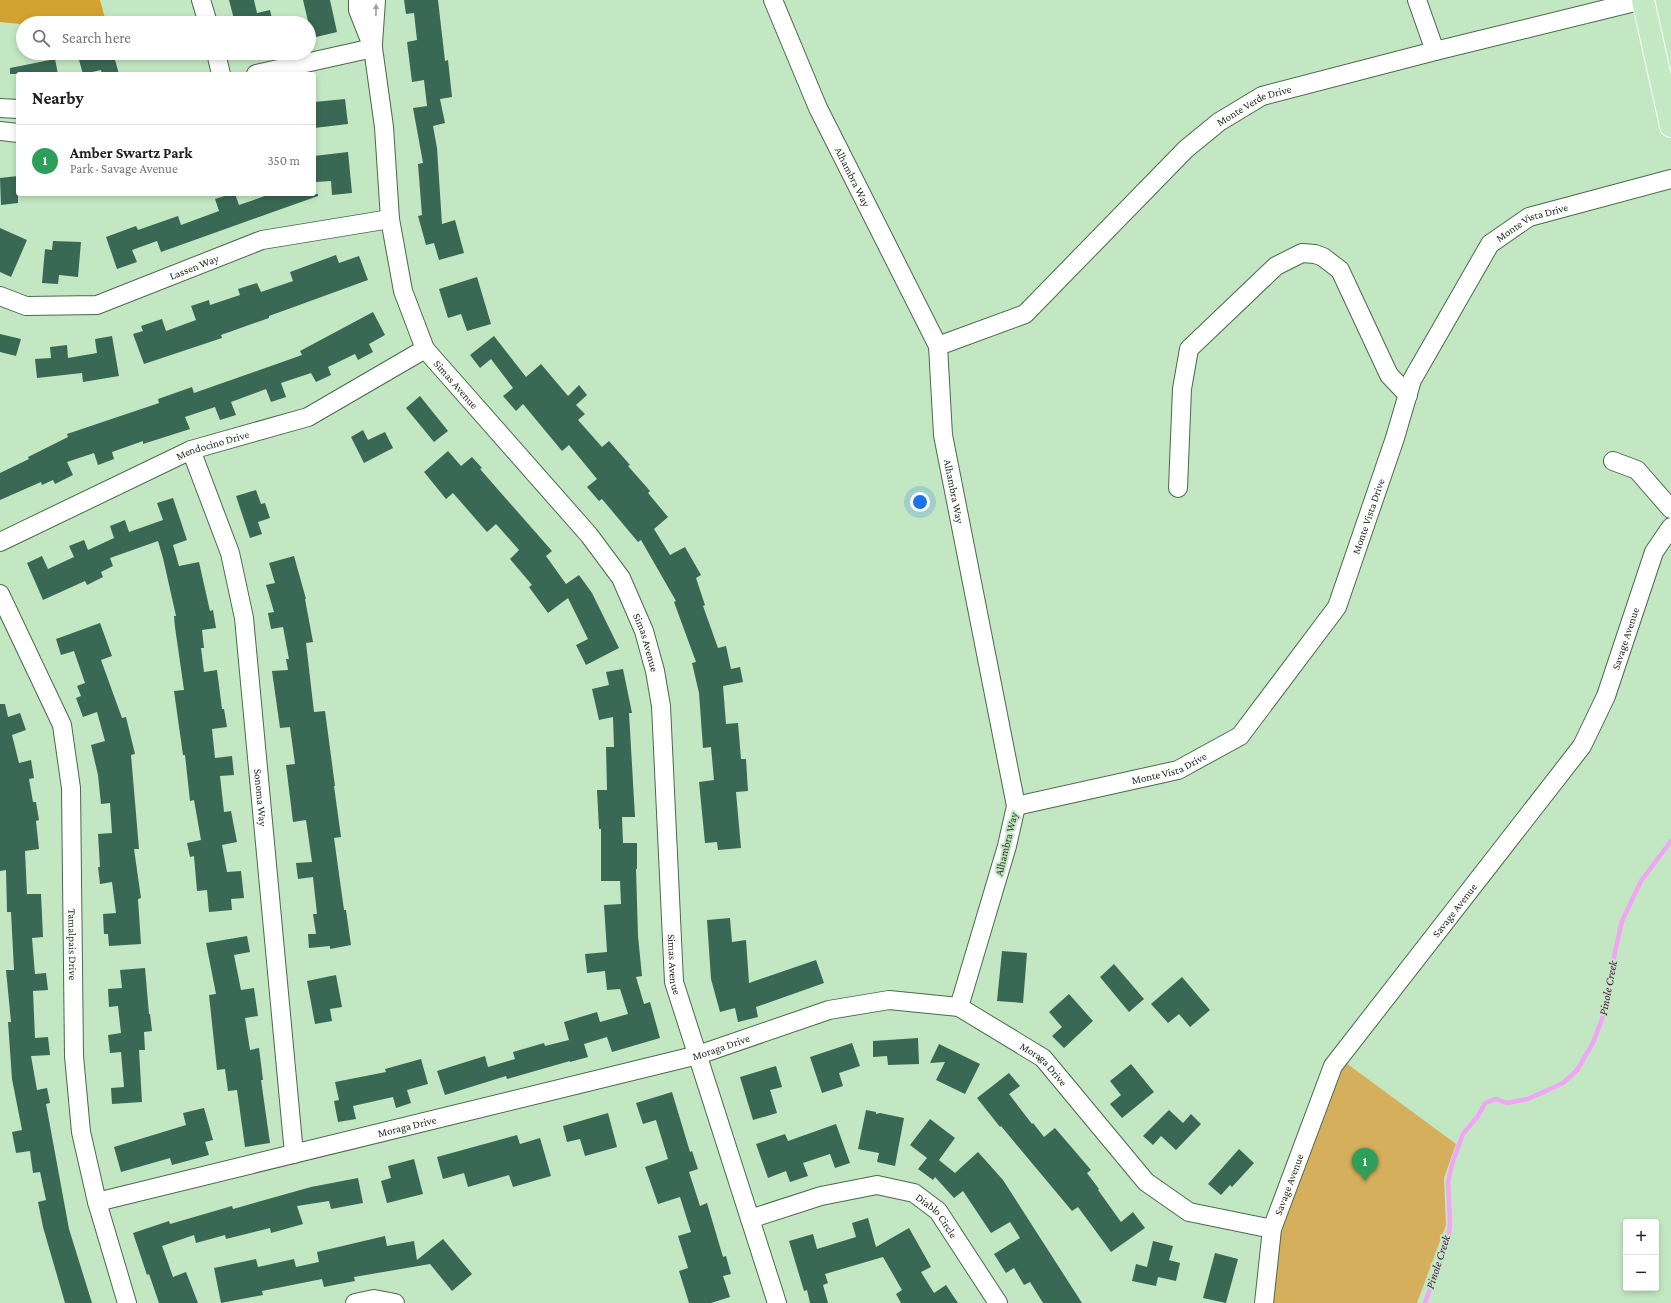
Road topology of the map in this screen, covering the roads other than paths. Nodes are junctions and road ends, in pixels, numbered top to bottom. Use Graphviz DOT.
graph roads {
  1 [pos="202,0"];
  2 [pos="358,0"];
  3 [pos="376,0"];
  4 [pos="773,0"];
  5 [pos="1417,0"];
  6 [pos="1643,0"];
  7 [pos="206,16"];
  8 [pos="373,48"];
  9 [pos="1435,51"];
  10 [pos="218,60"];
  11 [pos="221,72"];
  12 [pos="265,72"];
  13 [pos="0,108"];
  14 [pos="16,109"];
  15 [pos="1671,126"];
  16 [pos="0,131"];
  17 [pos="16,133"];
  18 [pos="1671,179"];
  19 [pos="390,219"];
  20 [pos="0,296"];
  21 [pos="938,346"];
  22 [pos="425,349"];
  23 [pos="1408,395"];
  24 [pos="191,450"];
  25 [pos="1614,461"];
  26 [pos="1178,488"];
  27 [pos="1671,509"];
  28 [pos="1671,527"];
  29 [pos="0,542"];
  30 [pos="0,594"];
  31 [pos="1016,806"];
  32 [pos="959,1006"];
  33 [pos="698,1054"];
  34 [pos="294,1154"];
  35 [pos="97,1202"];
  36 [pos="750,1219"];
  37 [pos="1272,1229"];
  38 [pos="127,1303"];
  39 [pos="354,1303"];
  40 [pos="395,1303"];
  41 [pos="777,1303"];
  42 [pos="998,1303"];
  43 [pos="1264,1303"];
  1 -- 7 [label="street"];
  2 -- 8 [label="street, Simas Avenue"];
  8 -- 3 [label="street, Simas Avenue, one-way"];
  4 -- 21 [label="street, Alhambra Way"];
  5 -- 9 [label="street"];
  6 -- 9 [label="street, Monte Verde Drive"];
  6 -- 15 [label="main road"];
  8 -- 12 [label="street"];
  8 -- 19 [label="street, Simas Avenue"];
  9 -- 21 [label="street, Monte Verde Drive"];
  10 -- 11 [label="street"];
  13 -- 14 [label="street"];
  16 -- 17 [label="street"];
  18 -- 23 [label="street, Monte Vista Drive"];
  19 -- 20 [label="street, Lassen Way"];
  19 -- 22 [label="street, Simas Avenue"];
  21 -- 31 [label="street, Alhambra Way"];
  22 -- 24 [label="street, Mendocino Drive"];
  22 -- 33 [label="street, Simas Avenue"];
  23 -- 26 [label="street"];
  23 -- 31 [label="street, Monte Vista Drive"];
  24 -- 29 [label="street, Mendocino Drive"];
  24 -- 34 [label="street, Sonoma Way"];
  25 -- 27 [label="street"];
  28 -- 37 [label="street, Savage Avenue"];
  30 -- 35 [label="street, Tamalpais Drive"];
  31 -- 32 [label="street, Alhambra Way"];
  32 -- 33 [label="street, Moraga Drive"];
  32 -- 37 [label="street, Moraga Drive"];
  33 -- 34 [label="street, Moraga Drive"];
  33 -- 36 [label="street, Simas Avenue"];
  34 -- 35 [label="street, Moraga Drive"];
  35 -- 38 [label="street, Tamalpais Drive"];
  36 -- 41 [label="street, Simas Avenue"];
  36 -- 42 [label="street, Diablo Circle"];
  37 -- 43 [label="street, Savage Avenue"];
  39 -- 40 [label="street"];
}
